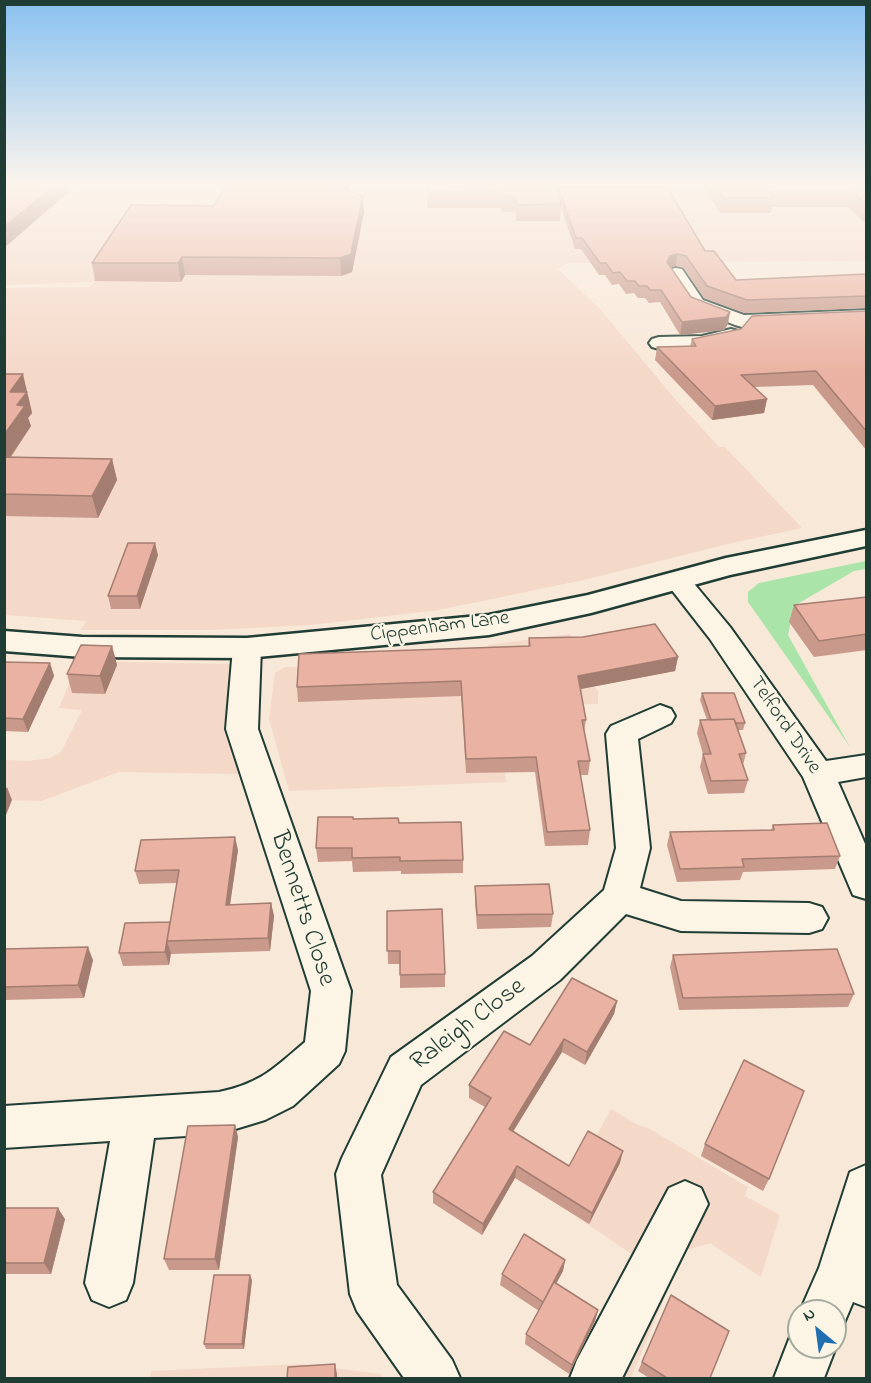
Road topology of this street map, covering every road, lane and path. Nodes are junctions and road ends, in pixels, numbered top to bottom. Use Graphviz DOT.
graph roads {
  1 [pos="695,272"];
  2 [pos="867,316"];
  3 [pos="742,321"];
  4 [pos="659,343"];
  5 [pos="867,538"];
  6 [pos="677,580"];
  7 [pos="4,641"];
  8 [pos="248,648"];
  9 [pos="660,716"];
  10 [pos="867,766"];
  11 [pos="818,774"];
  12 [pos="867,885"];
  13 [pos="620,897"];
  14 [pos="809,918"];
  15 [pos="135,1119"];
  16 [pos="4,1127"];
  17 [pos="867,1188"];
  18 [pos="685,1204"];
  19 [pos="109,1282"];
  20 [pos="844,1288"];
  21 [pos="806,1359"];
  22 [pos="434,1378"];
  23 [pos="594,1378"];
  24 [pos="799,1378"];
  1 -- 3 [label="street"];
  2 -- 3 [label="street"];
  3 -- 4 [label="street"];
  5 -- 6 [label="street, Cippenham Lane"];
  6 -- 8 [label="street, Cippenham Lane"];
  6 -- 11 [label="street, Telford Drive"];
  7 -- 8 [label="street, Cippenham Lane"];
  8 -- 15 [label="street, Bennetts Close"];
  9 -- 13 [label="street"];
  10 -- 11 [label="street"];
  11 -- 12 [label="street, Telford Drive"];
  13 -- 14 [label="street"];
  13 -- 22 [label="street, Raleigh Close"];
  15 -- 16 [label="street, Bennetts Close"];
  15 -- 19 [label="street"];
  17 -- 20 [label="street"];
  18 -- 23 [label="street"];
  21 -- 24 [label="street"];
}
